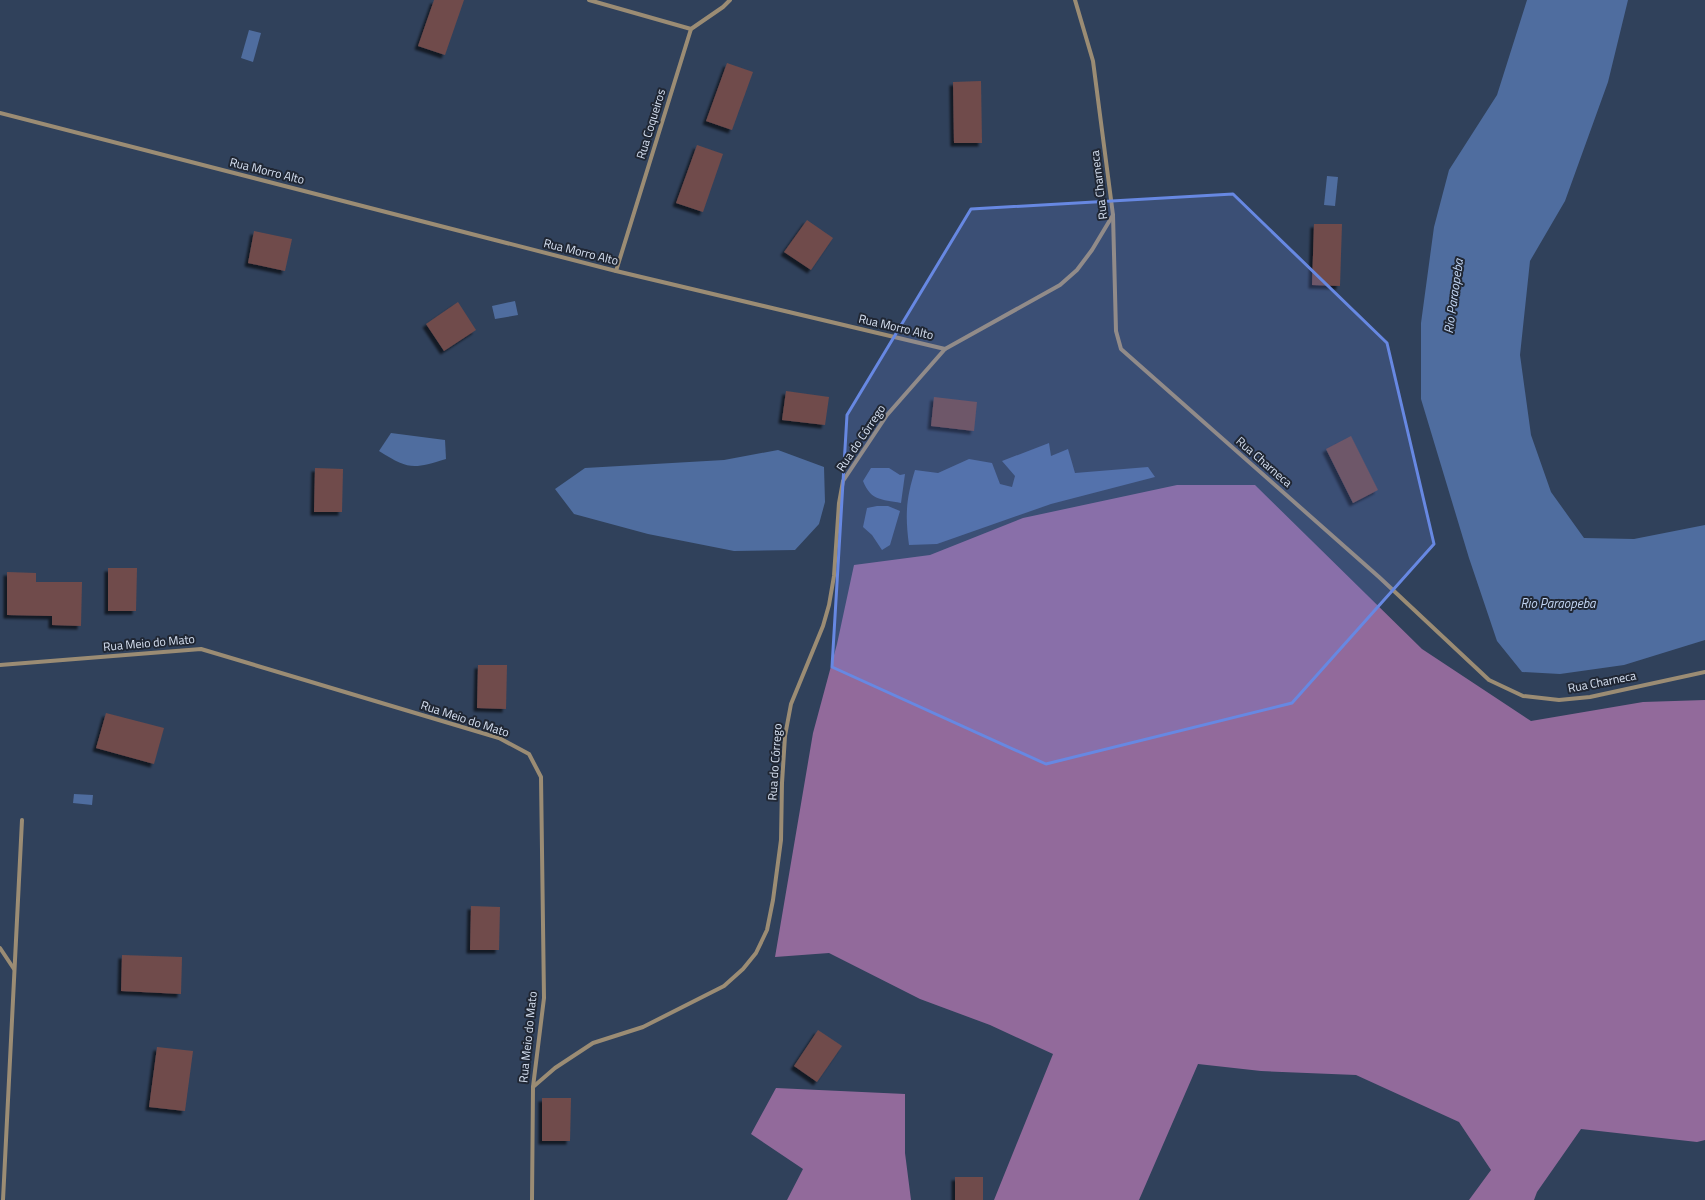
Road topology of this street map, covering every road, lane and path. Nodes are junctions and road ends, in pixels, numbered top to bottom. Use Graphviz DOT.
graph roads {
  1 [pos="589,0"];
  2 [pos="730,0"];
  3 [pos="1075,0"];
  4 [pos="691,29"];
  5 [pos="0,113"];
  6 [pos="1113,215"];
  7 [pos="616,271"];
  8 [pos="945,349"];
  9 [pos="0,665"];
  10 [pos="1705,672"];
  11 [pos="22,820"];
  12 [pos="0,948"];
  13 [pos="14,970"];
  14 [pos="533,1087"];
  15 [pos="3,1200"];
  16 [pos="532,1200"];
  1 -- 4 [label="street"];
  2 -- 4 [label="street"];
  3 -- 6 [label="street, Rua Charneca"];
  4 -- 7 [label="street, Rua Coqueiros"];
  5 -- 7 [label="street, Rua Morro Alto"];
  6 -- 8 [label="street, Rua Morro Alto"];
  6 -- 10 [label="street, Rua Charneca"];
  7 -- 8 [label="street, Rua Morro Alto"];
  8 -- 14 [label="street, Rua do Córrego"];
  9 -- 14 [label="street, Rua Meio do Mato"];
  11 -- 13 [label="street"];
  12 -- 13 [label="street"];
  13 -- 15 [label="street"];
  14 -- 16 [label="street, Rua Meio do Mato"];
}
